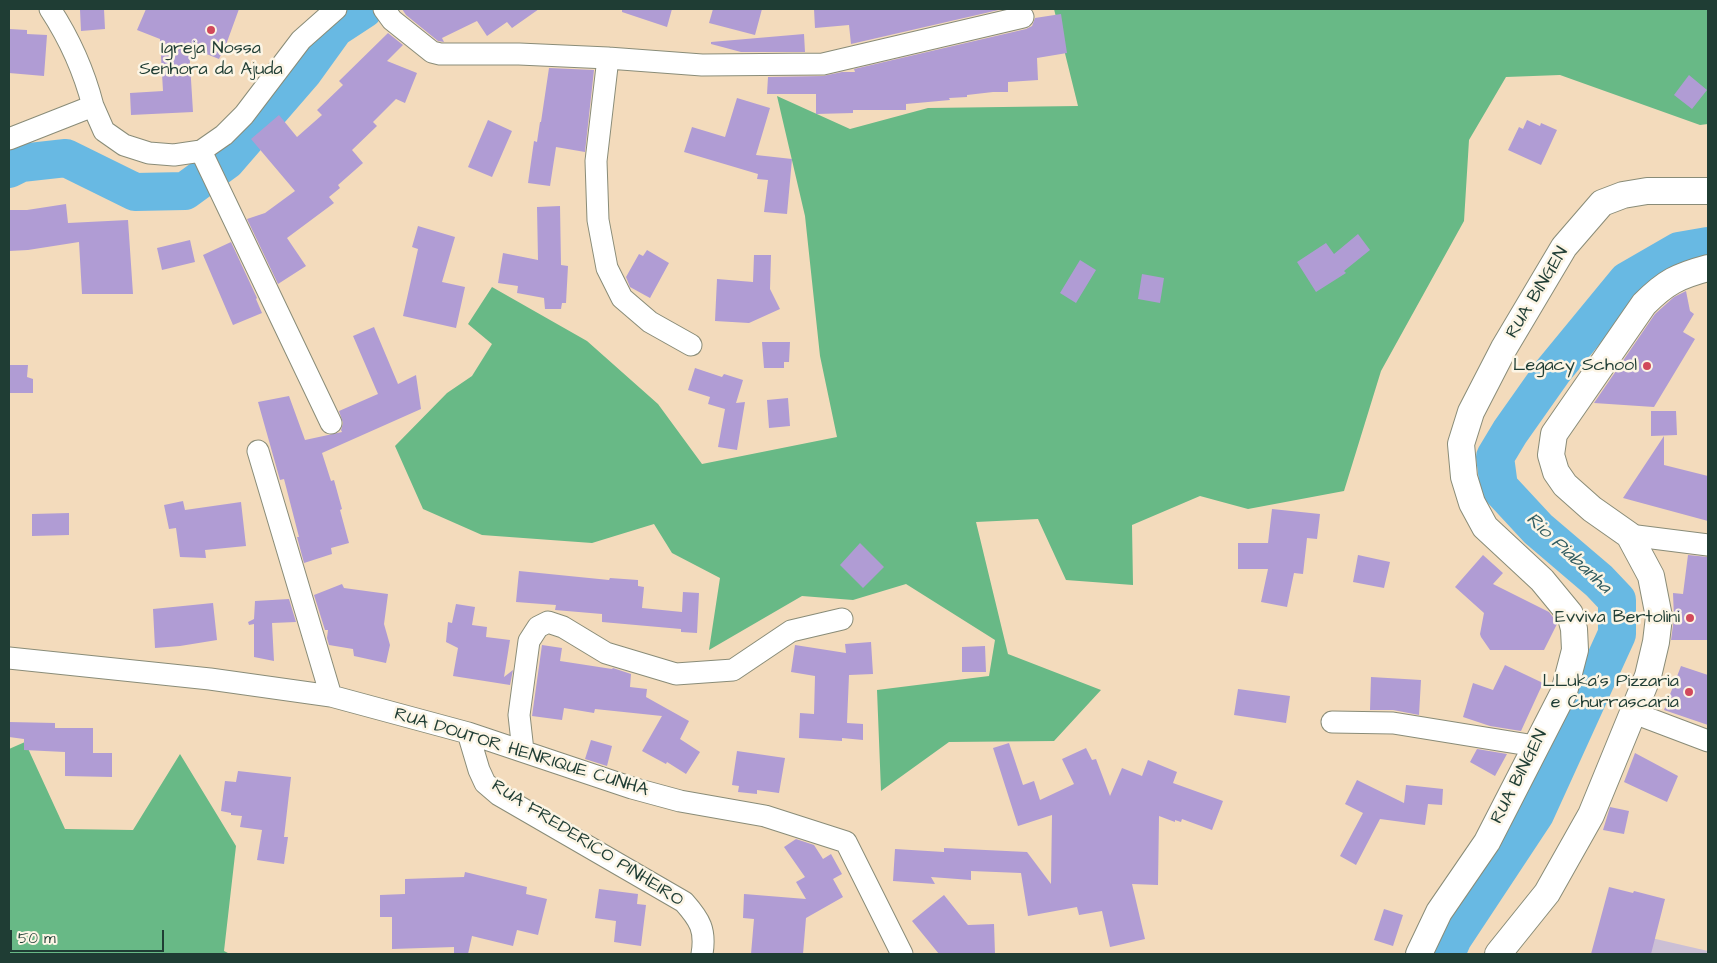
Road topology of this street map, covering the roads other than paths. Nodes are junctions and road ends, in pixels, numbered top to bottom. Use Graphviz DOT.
graph roads {
  1 [pos="50,9"];
  2 [pos="336,9"];
  3 [pos="388,14"];
  4 [pos="1023,17"];
  5 [pos="608,58"];
  6 [pos="93,106"];
  7 [pos="9,139"];
  8 [pos="201,152"];
  9 [pos="1708,191"];
  10 [pos="1708,268"];
  11 [pos="691,345"];
  12 [pos="331,423"];
  13 [pos="258,451"];
  14 [pos="1629,535"];
  15 [pos="1708,545"];
  16 [pos="842,619"];
  17 [pos="9,658"];
  18 [pos="331,696"];
  19 [pos="1634,713"];
  20 [pos="1332,722"];
  21 [pos="468,733"];
  22 [pos="1708,740"];
  23 [pos="1535,746"];
  24 [pos="523,751"];
  25 [pos="702,954"];
  26 [pos="902,954"];
  27 [pos="1419,954"];
  28 [pos="1498,954"];
  1 -- 6 [label="street"];
  2 -- 8 [label="street"];
  3 -- 5 [label="street"];
  4 -- 5 [label="street"];
  5 -- 11 [label="street"];
  6 -- 7 [label="street"];
  6 -- 8 [label="street"];
  8 -- 12 [label="street"];
  9 -- 23 [label="main road, RUA BINGEN"];
  10 -- 14 [label="main road"];
  13 -- 18 [label="street"];
  14 -- 15 [label="street"];
  14 -- 19 [label="main road"];
  16 -- 24 [label="street"];
  17 -- 18 [label="street, RUA DOUTOR HENRIQUE CUNHA"];
  18 -- 21 [label="street, RUA DOUTOR HENRIQUE CUNHA"];
  19 -- 22 [label="street"];
  19 -- 28 [label="main road"];
  20 -- 23 [label="street"];
  21 -- 24 [label="street, RUA DOUTOR HENRIQUE CUNHA"];
  21 -- 25 [label="street, RUA FREDERICO PINHEIRO"];
  23 -- 27 [label="main road, RUA BINGEN"];
  24 -- 26 [label="street, RUA DOUTOR HENRIQUE CUNHA"];
}
